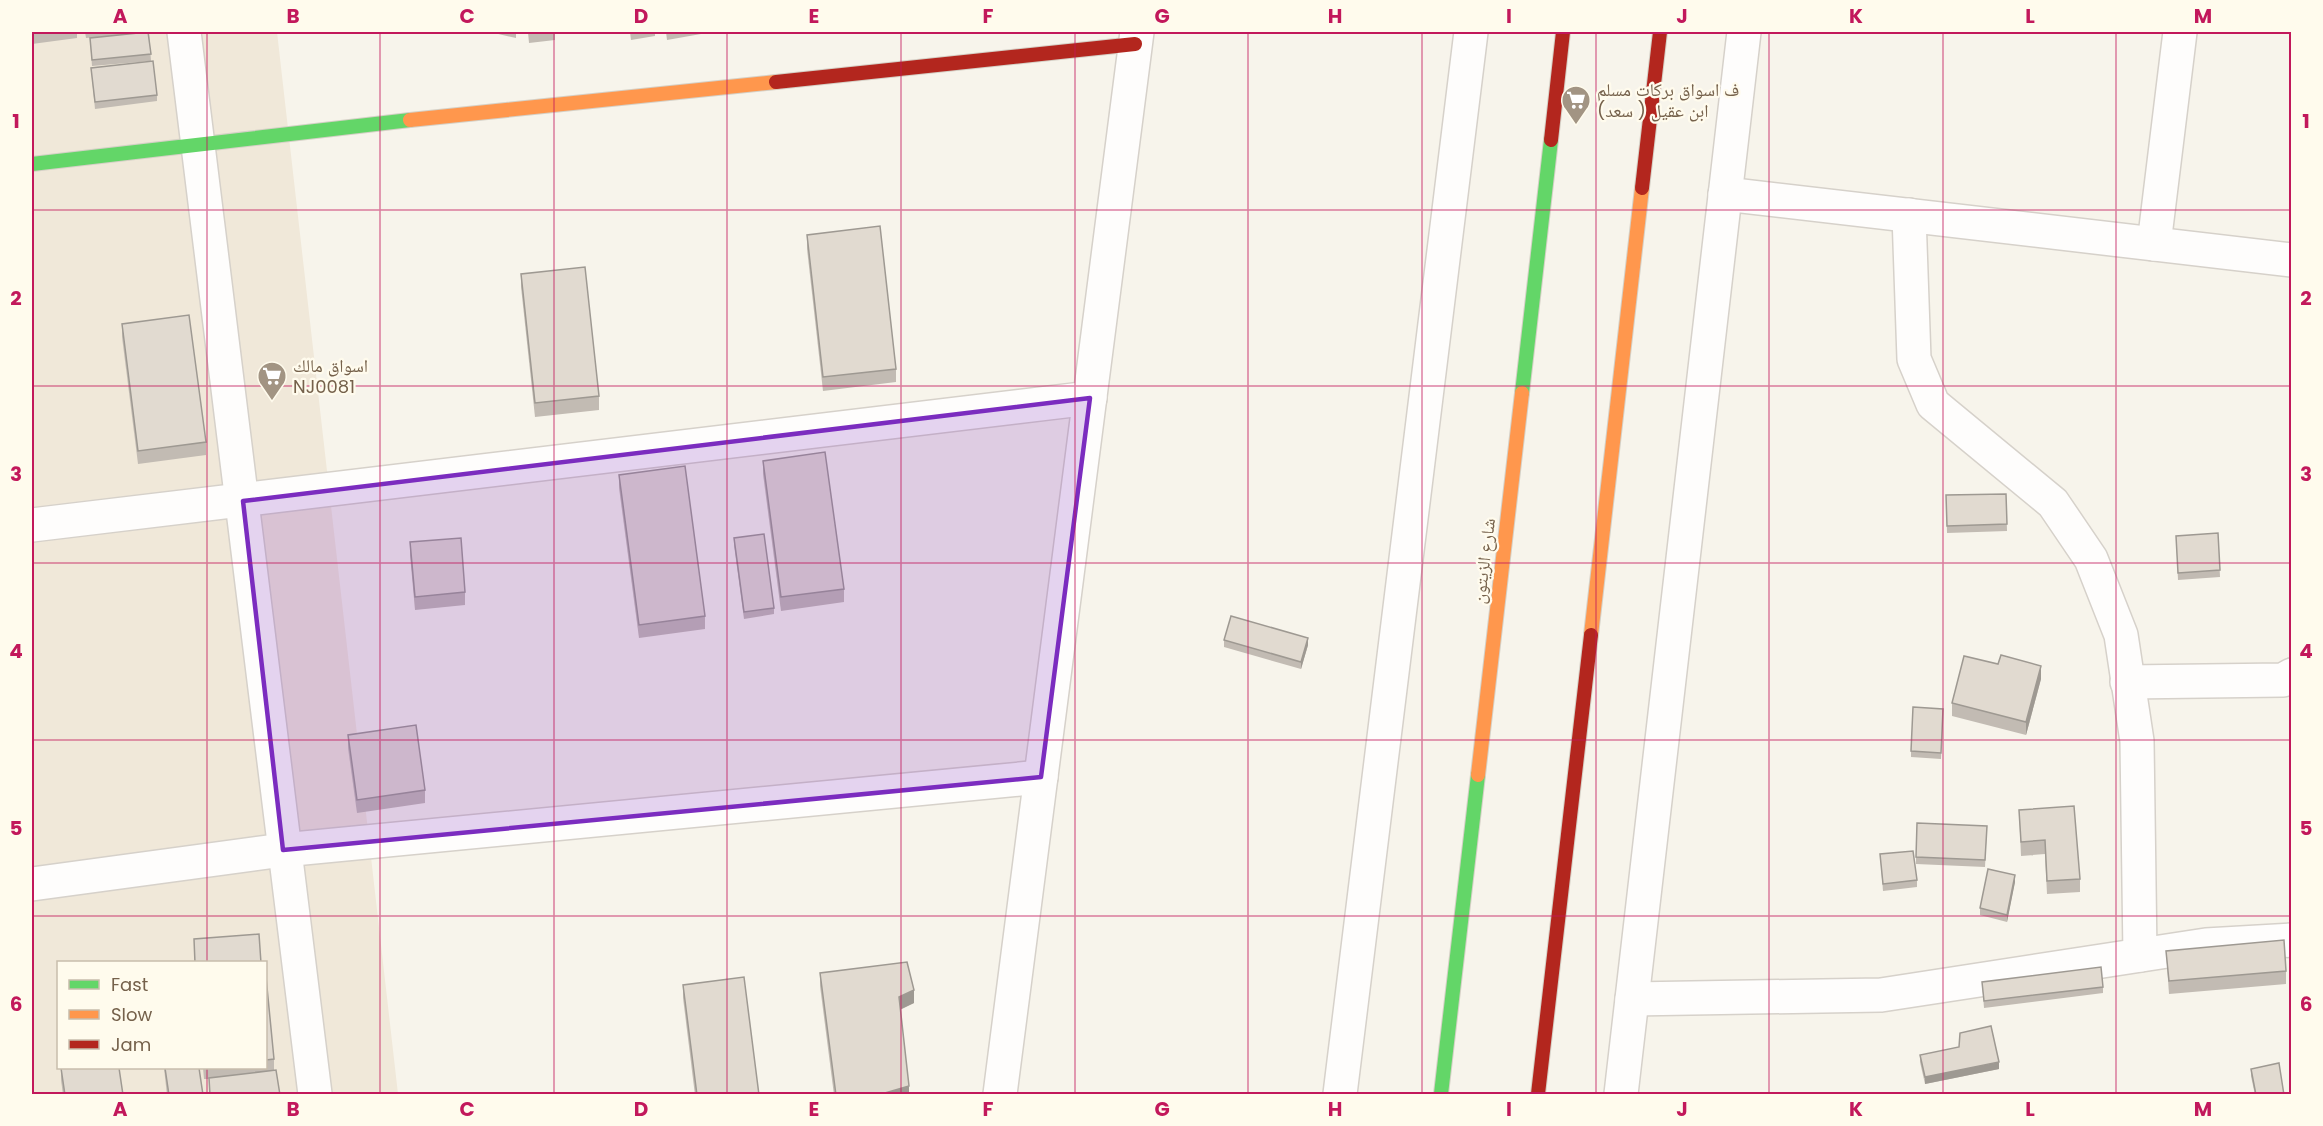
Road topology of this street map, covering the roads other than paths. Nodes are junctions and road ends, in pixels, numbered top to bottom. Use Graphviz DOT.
graph roads {
  1 [pos="184,32"];
  2 [pos="1471,32"];
  3 [pos="1563,32"];
  4 [pos="1660,32"];
  5 [pos="1744,32"];
  6 [pos="2180,32"];
  7 [pos="1136,38"];
  8 [pos="197,143"];
  9 [pos="32,164"];
  10 [pos="1725,194"];
  11 [pos="1910,215"];
  12 [pos="2154,244"];
  13 [pos="2292,260"];
  14 [pos="1090,398"];
  15 [pos="243,501"];
  16 [pos="32,525"];
  17 [pos="2292,675"];
  18 [pos="2127,682"];
  19 [pos="1041,777"];
  20 [pos="284,850"];
  21 [pos="32,884"];
  22 [pos="2292,939"];
  23 [pos="2140,955"];
  24 [pos="1632,999"];
  25 [pos="315,1095"];
  26 [pos="1000,1095"];
  27 [pos="1340,1095"];
  28 [pos="1441,1095"];
  29 [pos="1538,1095"];
  30 [pos="1621,1095"];
  1 -- 8 [label="street"];
  2 -- 27 [label="street"];
  3 -- 28 [label="main road, شارع الزيتون"];
  4 -- 29 [label="main road"];
  5 -- 10 [label="street"];
  6 -- 12 [label="street"];
  7 -- 8 [label="main road"];
  7 -- 14 [label="street"];
  8 -- 9 [label="main road"];
  8 -- 15 [label="street"];
  10 -- 11 [label="street"];
  10 -- 24 [label="street"];
  11 -- 12 [label="street"];
  11 -- 18 [label="street"];
  12 -- 13 [label="street"];
  14 -- 15 [label="street"];
  14 -- 19 [label="street"];
  15 -- 16 [label="street"];
  15 -- 20 [label="street"];
  17 -- 18 [label="street"];
  18 -- 23 [label="street"];
  19 -- 20 [label="street"];
  19 -- 26 [label="street"];
  20 -- 21 [label="street"];
  20 -- 25 [label="street"];
  22 -- 23 [label="street"];
  23 -- 24 [label="street"];
  24 -- 30 [label="street"];
}
